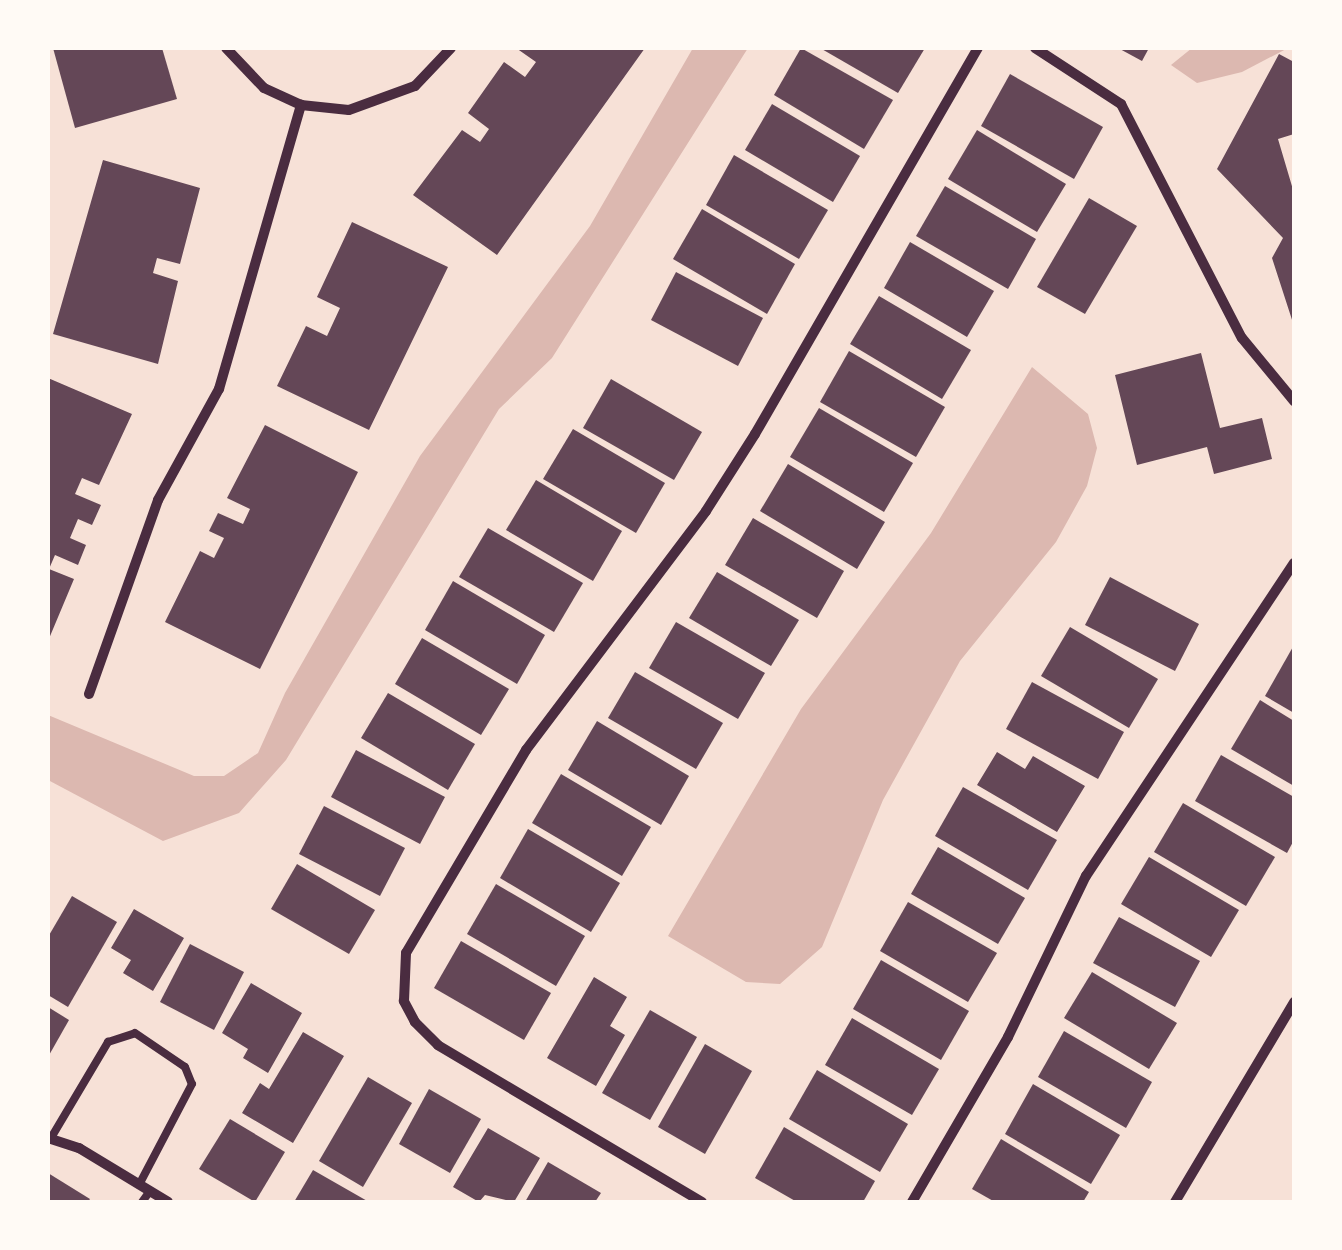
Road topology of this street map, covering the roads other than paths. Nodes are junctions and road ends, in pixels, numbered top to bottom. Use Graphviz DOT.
graph roads {
  1 [pos="226,48"];
  2 [pos="452,48"];
  3 [pos="978,48"];
  4 [pos="1035,48"];
  5 [pos="301,105"];
  6 [pos="1294,401"];
  7 [pos="1294,562"];
  8 [pos="89,694"];
  9 [pos="1294,1002"];
  10 [pos="49,1138"];
  11 [pos="144,1188"];
  12 [pos="142,1202"];
  13 [pos="168,1202"];
  14 [pos="702,1202"];
  15 [pos="912,1202"];
  16 [pos="1174,1202"];
  1 -- 5 [label="street"];
  2 -- 5 [label="street"];
  3 -- 14 [label="street"];
  4 -- 6 [label="street"];
  5 -- 8 [label="street"];
  7 -- 15 [label="street"];
  9 -- 16 [label="street"];
  10 -- 11 [label="street"];
  10 -- 11 [label="lane"];
  11 -- 12 [label="lane"];
  11 -- 13 [label="street"];
}
